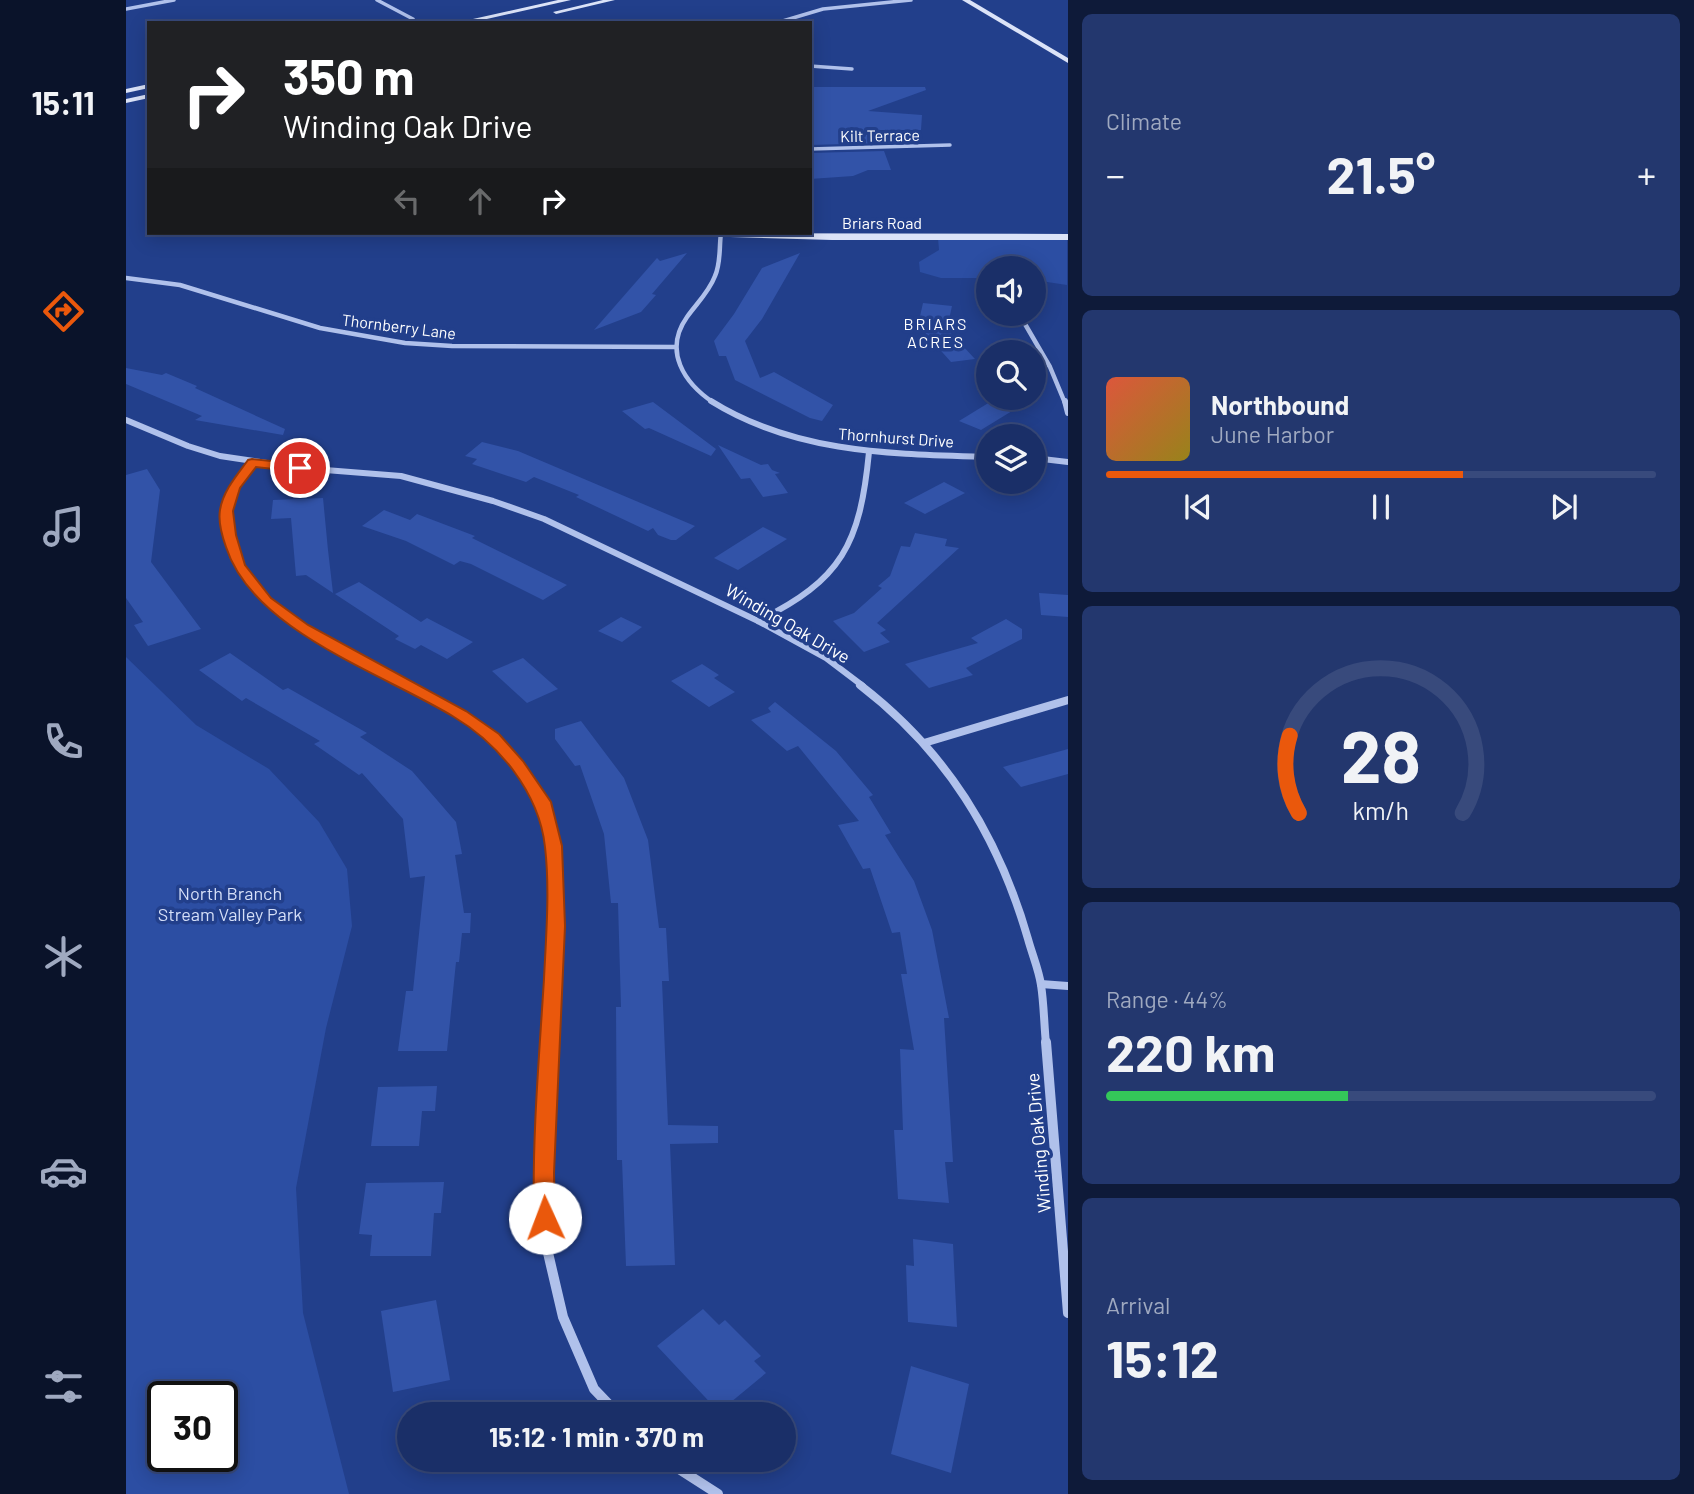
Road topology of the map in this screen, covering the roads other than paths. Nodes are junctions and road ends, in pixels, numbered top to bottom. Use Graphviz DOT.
graph roads {
  1 [pos="174,0"];
  2 [pos="377,0"];
  3 [pos="568,0"];
  4 [pos="612,0"];
  5 [pos="911,0"];
  6 [pos="965,0"];
  7 [pos="160,1"];
  8 [pos="126,9"];
  9 [pos="413,19"];
  10 [pos="468,21"];
  11 [pos="512,21"];
  12 [pos="781,21"];
  13 [pos="1068,61"];
  14 [pos="812,66"];
  15 [pos="852,69"];
  16 [pos="147,86"];
  17 [pos="126,91"];
  18 [pos="147,96"];
  19 [pos="126,101"];
  20 [pos="950,145"];
  21 [pos="812,149"];
  22 [pos="721,235"];
  23 [pos="783,235"];
  24 [pos="1068,237"];
  25 [pos="126,278"];
  26 [pos="1026,326"];
  27 [pos="676,347"];
  28 [pos="1068,413"];
  29 [pos="126,420"];
  30 [pos="869,452"];
  31 [pos="976,456"];
  32 [pos="1046,459"];
  33 [pos="1068,462"];
  34 [pos="252,463"];
  35 [pos="758,621"];
  36 [pos="1068,700"];
  37 [pos="925,743"];
  38 [pos="1041,984"];
  39 [pos="1068,986"];
  40 [pos="1068,1313"];
  41 [pos="606,1402"];
  42 [pos="684,1472"];
  43 [pos="718,1494"];
  1 -- 7 [label="street"];
  2 -- 9 [label="street"];
  3 -- 10 [label="street"];
  4 -- 11 [label="street"];
  5 -- 12 [label="street"];
  6 -- 13 [label="street"];
  7 -- 8 [label="street"];
  14 -- 15 [label="street"];
  16 -- 17 [label="street"];
  18 -- 19 [label="street"];
  20 -- 21 [label="street, Kilt Terrace"];
  22 -- 27 [label="street"];
  23 -- 24 [label="street, Briars Road"];
  25 -- 27 [label="street, Thornberry Lane"];
  26 -- 28 [label="street"];
  27 -- 30 [label="street, Thornhurst Drive"];
  29 -- 34 [label="street, Winding Oak Drive"];
  30 -- 31 [label="street, Thornhurst Drive"];
  30 -- 35 [label="street"];
  32 -- 33 [label="street"];
  34 -- 35 [label="street, Winding Oak Drive"];
  34 -- 41 [label="street"];
  35 -- 37 [label="street, Winding Oak Drive"];
  36 -- 37 [label="street"];
  37 -- 38 [label="street, Winding Oak Drive"];
  38 -- 39 [label="street"];
  38 -- 40 [label="street, Winding Oak Drive"];
  42 -- 43 [label="street"];
}
